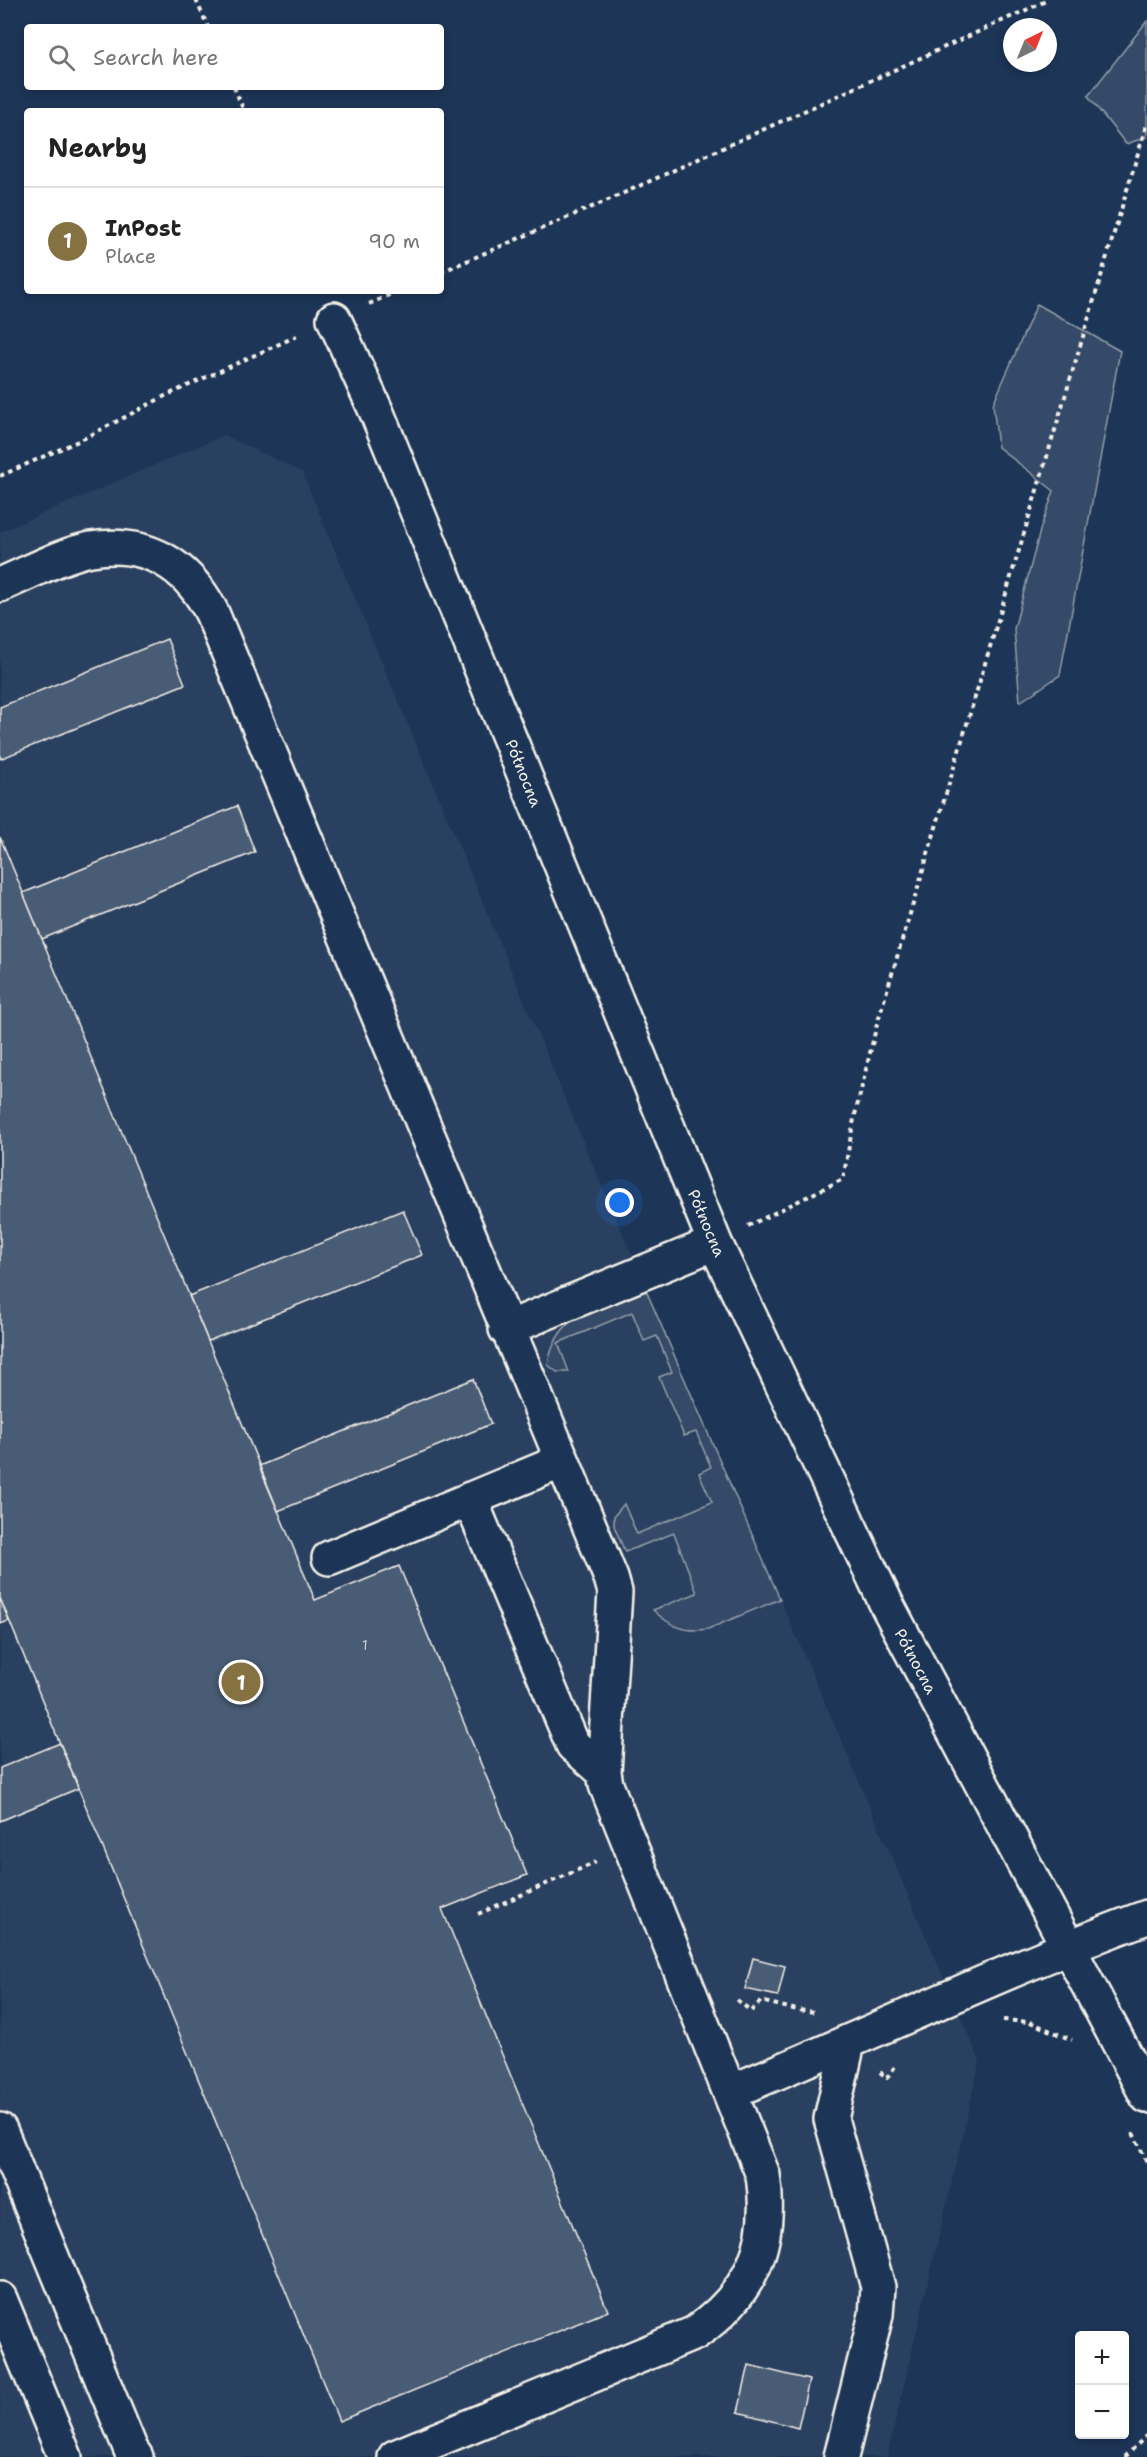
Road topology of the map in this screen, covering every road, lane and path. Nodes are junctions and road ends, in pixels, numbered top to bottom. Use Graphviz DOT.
graph roads {
  1 [pos="196,0"];
  2 [pos="1048,0"];
  3 [pos="207,24"];
  4 [pos="235,90"];
  5 [pos="243,108"];
  6 [pos="1147,123"];
  7 [pos="444,272"];
  8 [pos="391,294"];
  9 [pos="334,319"];
  10 [pos="0,476"];
  11 [pos="0,585"];
  12 [pos="715,1243"];
  13 [pos="506,1329"];
  14 [pos="562,1461"];
  15 [pos="470,1499"];
  16 [pos="328,1558"];
  17 [pos="604,1773"];
  18 [pos="600,1860"];
  19 [pos="477,1914"];
  20 [pos="1147,1917"];
  21 [pos="1066,1947"];
  22 [pos="993,2021"];
  23 [pos="848,2043"];
  24 [pos="1081,2046"];
  25 [pos="899,2060"];
  26 [pos="730,2092"];
  27 [pos="1147,2096"];
  28 [pos="0,2130"];
  29 [pos="1132,2132"];
  30 [pos="1147,2162"];
  31 [pos="0,2299"];
  32 [pos="1147,2435"];
  33 [pos="65,2457"];
  34 [pos="136,2457"];
  35 [pos="395,2457"];
  36 [pos="841,2457"];
  37 [pos="1125,2457"];
  1 -- 3 [label="path"];
  2 -- 7 [label="path"];
  4 -- 5 [label="path"];
  6 -- 12 [label="path"];
  8 -- 9 [label="path"];
  9 -- 10 [label="path"];
  9 -- 12 [label="street, Północna"];
  11 -- 13 [label="street"];
  12 -- 13 [label="street"];
  12 -- 21 [label="street, Północna"];
  13 -- 14 [label="street"];
  14 -- 15 [label="street"];
  14 -- 17 [label="street"];
  15 -- 16 [label="street"];
  15 -- 17 [label="street"];
  17 -- 26 [label="street"];
  18 -- 19 [label="path"];
  20 -- 21 [label="street"];
  21 -- 23 [label="street"];
  21 -- 27 [label="street, Północna"];
  22 -- 24 [label="path"];
  23 -- 25 [label="path"];
  23 -- 26 [label="street"];
  23 -- 36 [label="street"];
  26 -- 35 [label="street"];
  28 -- 34 [label="street"];
  29 -- 30 [label="path"];
  31 -- 33 [label="street"];
  32 -- 37 [label="path"];
}
